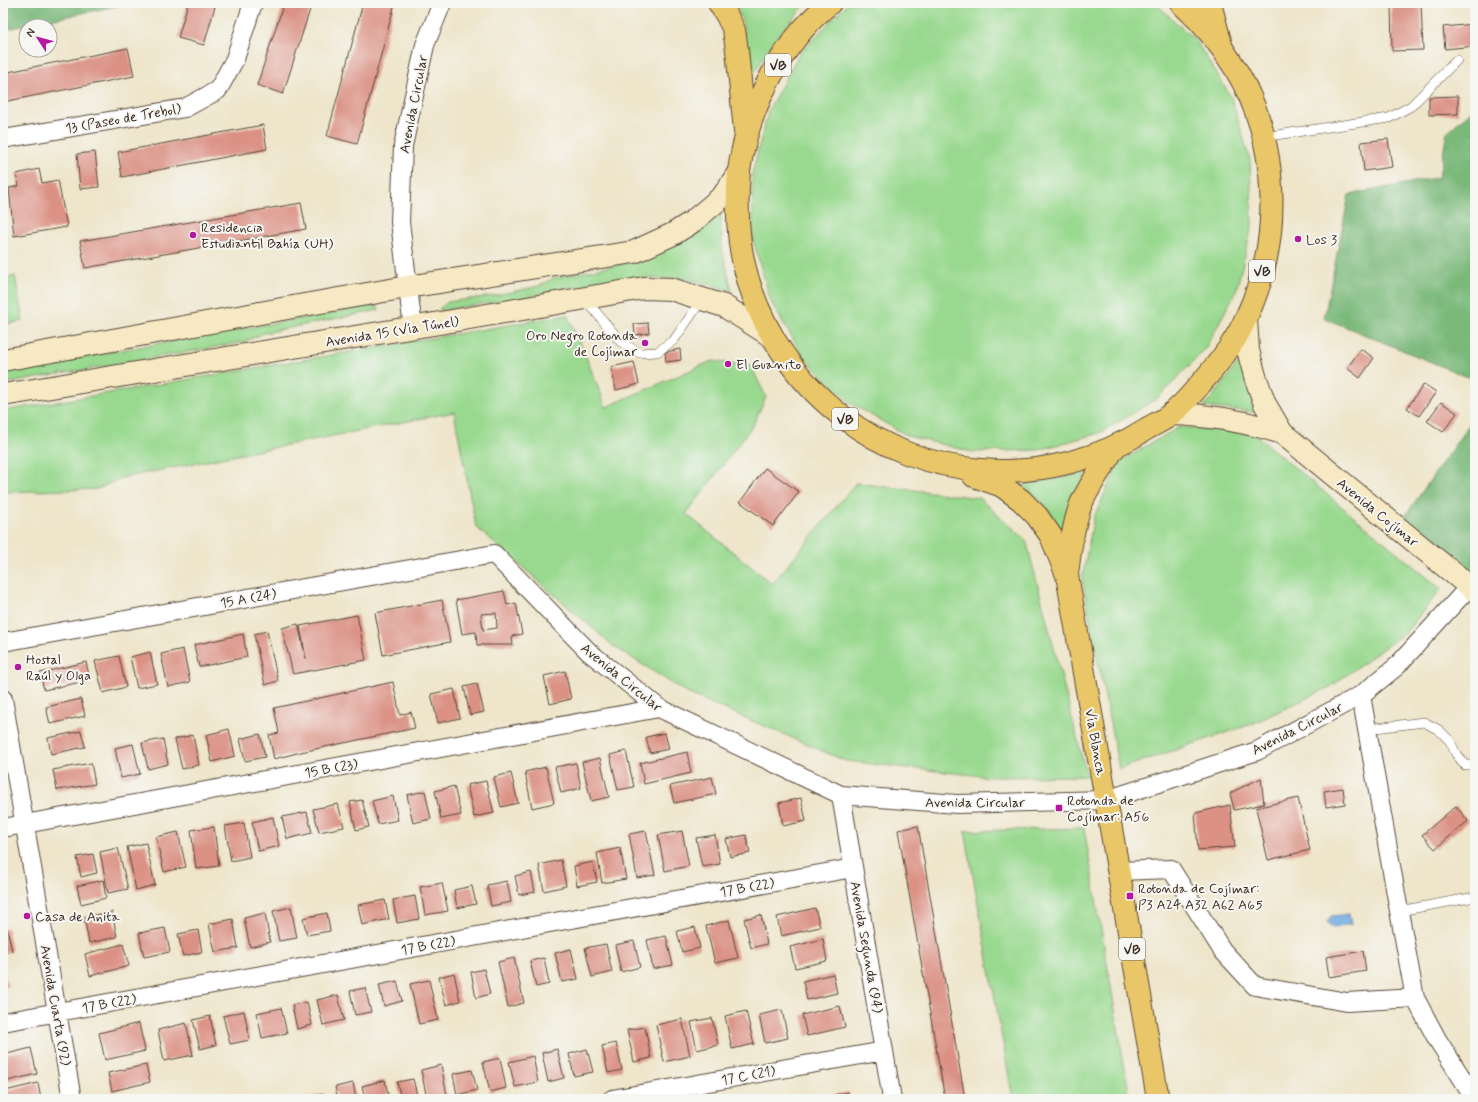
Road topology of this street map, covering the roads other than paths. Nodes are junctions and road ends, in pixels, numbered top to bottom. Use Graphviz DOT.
graph roads {
  1 [pos="253,3"];
  2 [pos="442,3"];
  3 [pos="719,3"];
  4 [pos="830,3"];
  5 [pos="1181,3"];
  6 [pos="1210,3"];
  7 [pos="1221,45"];
  8 [pos="1457,60"];
  9 [pos="1263,137"];
  10 [pos="3,139"];
  11 [pos="746,139"];
  12 [pos="739,172"];
  13 [pos="407,287"];
  14 [pos="584,298"];
  15 [pos="703,298"];
  16 [pos="1246,319"];
  17 [pos="413,328"];
  18 [pos="771,336"];
  19 [pos="3,360"];
  20 [pos="3,395"];
  21 [pos="1171,414"];
  22 [pos="1282,433"];
  23 [pos="1115,447"];
  24 [pos="947,465"];
  25 [pos="494,554"];
  26 [pos="1067,575"];
  27 [pos="1472,589"];
  28 [pos="3,642"];
  29 [pos="1361,695"];
  30 [pos="3,699"];
  31 [pos="659,708"];
  32 [pos="1367,729"];
  33 [pos="1475,765"];
  34 [pos="841,794"];
  35 [pos="1106,800"];
  36 [pos="25,824"];
  37 [pos="3,828"];
  38 [pos="853,868"];
  39 [pos="1119,871"];
  40 [pos="1475,897"];
  41 [pos="1398,911"];
  42 [pos="1415,998"];
  43 [pos="57,1013"];
  44 [pos="3,1022"];
  45 [pos="884,1051"];
  46 [pos="1474,1094"];
  47 [pos="72,1099"];
  48 [pos="612,1099"];
  49 [pos="892,1099"];
  50 [pos="1158,1099"];
  1 -- 10 [label="street, 13 (Paseo de Trebol)"];
  2 -- 13 [label="street, Avenida Circular"];
  3 -- 11 [label="main road"];
  4 -- 11 [label="main road, VB"];
  5 -- 7 [label="main road, VB"];
  6 -- 7 [label="main road, VB"];
  7 -- 9 [label="main road, VB"];
  8 -- 9 [label="lane"];
  9 -- 16 [label="main road, VB"];
  11 -- 12 [label="main road, VB"];
  12 -- 13 [label="main road"];
  12 -- 18 [label="main road, VB"];
  13 -- 17 [label="street, Avenida Circular"];
  13 -- 19 [label="main road"];
  14 -- 15 [label="main road, Avenida 15 (Vía Túnel)"];
  14 -- 15 [label="lane"];
  14 -- 17 [label="main road, Avenida 15 (Vía Túnel)"];
  15 -- 18 [label="main road, Avenida 15 (Vía Túnel)"];
  16 -- 21 [label="main road, VB"];
  16 -- 22 [label="main road, Avenida Cojímar"];
  17 -- 20 [label="main road, Avenida 15 (Vía Túnel)"];
  18 -- 24 [label="main road, VB"];
  21 -- 22 [label="main road, Avenida Cojímar"];
  21 -- 23 [label="main road, VB"];
  22 -- 27 [label="main road, Avenida Cojímar"];
  23 -- 24 [label="main road, VB"];
  23 -- 26 [label="main road, Vía Blanca / VB"];
  24 -- 26 [label="main road, Vía Blanca / VB"];
  25 -- 28 [label="street, 15 A (24)"];
  25 -- 31 [label="street, Avenida Circular"];
  26 -- 35 [label="main road, Vía Blanca / VB"];
  27 -- 29 [label="street, Avenida Circular"];
  29 -- 32 [label="street"];
  29 -- 35 [label="street, Avenida Circular"];
  30 -- 36 [label="street, Avenida Cuarta (92)"];
  31 -- 34 [label="street, Avenida Circular"];
  31 -- 36 [label="street, 15 B (23)"];
  32 -- 33 [label="lane"];
  32 -- 41 [label="street"];
  34 -- 35 [label="street, Avenida Circular"];
  34 -- 38 [label="street, Avenida Segunda (94)"];
  35 -- 39 [label="main road, Vía Blanca / VB"];
  36 -- 37 [label="street, 15 B (23)"];
  36 -- 43 [label="street, Avenida Cuarta (92)"];
  38 -- 43 [label="street, 17 B (22)"];
  38 -- 45 [label="street, Avenida Segunda (94)"];
  39 -- 42 [label="street"];
  39 -- 50 [label="main road, Vía Blanca / VB"];
  40 -- 41 [label="lane"];
  41 -- 42 [label="street"];
  42 -- 46 [label="street"];
  43 -- 44 [label="street, 17 B (22)"];
  43 -- 47 [label="street, Avenida Cuarta (92)"];
  45 -- 48 [label="street, 17 C (21)"];
  45 -- 49 [label="street, Avenida Segunda (94)"];
}
